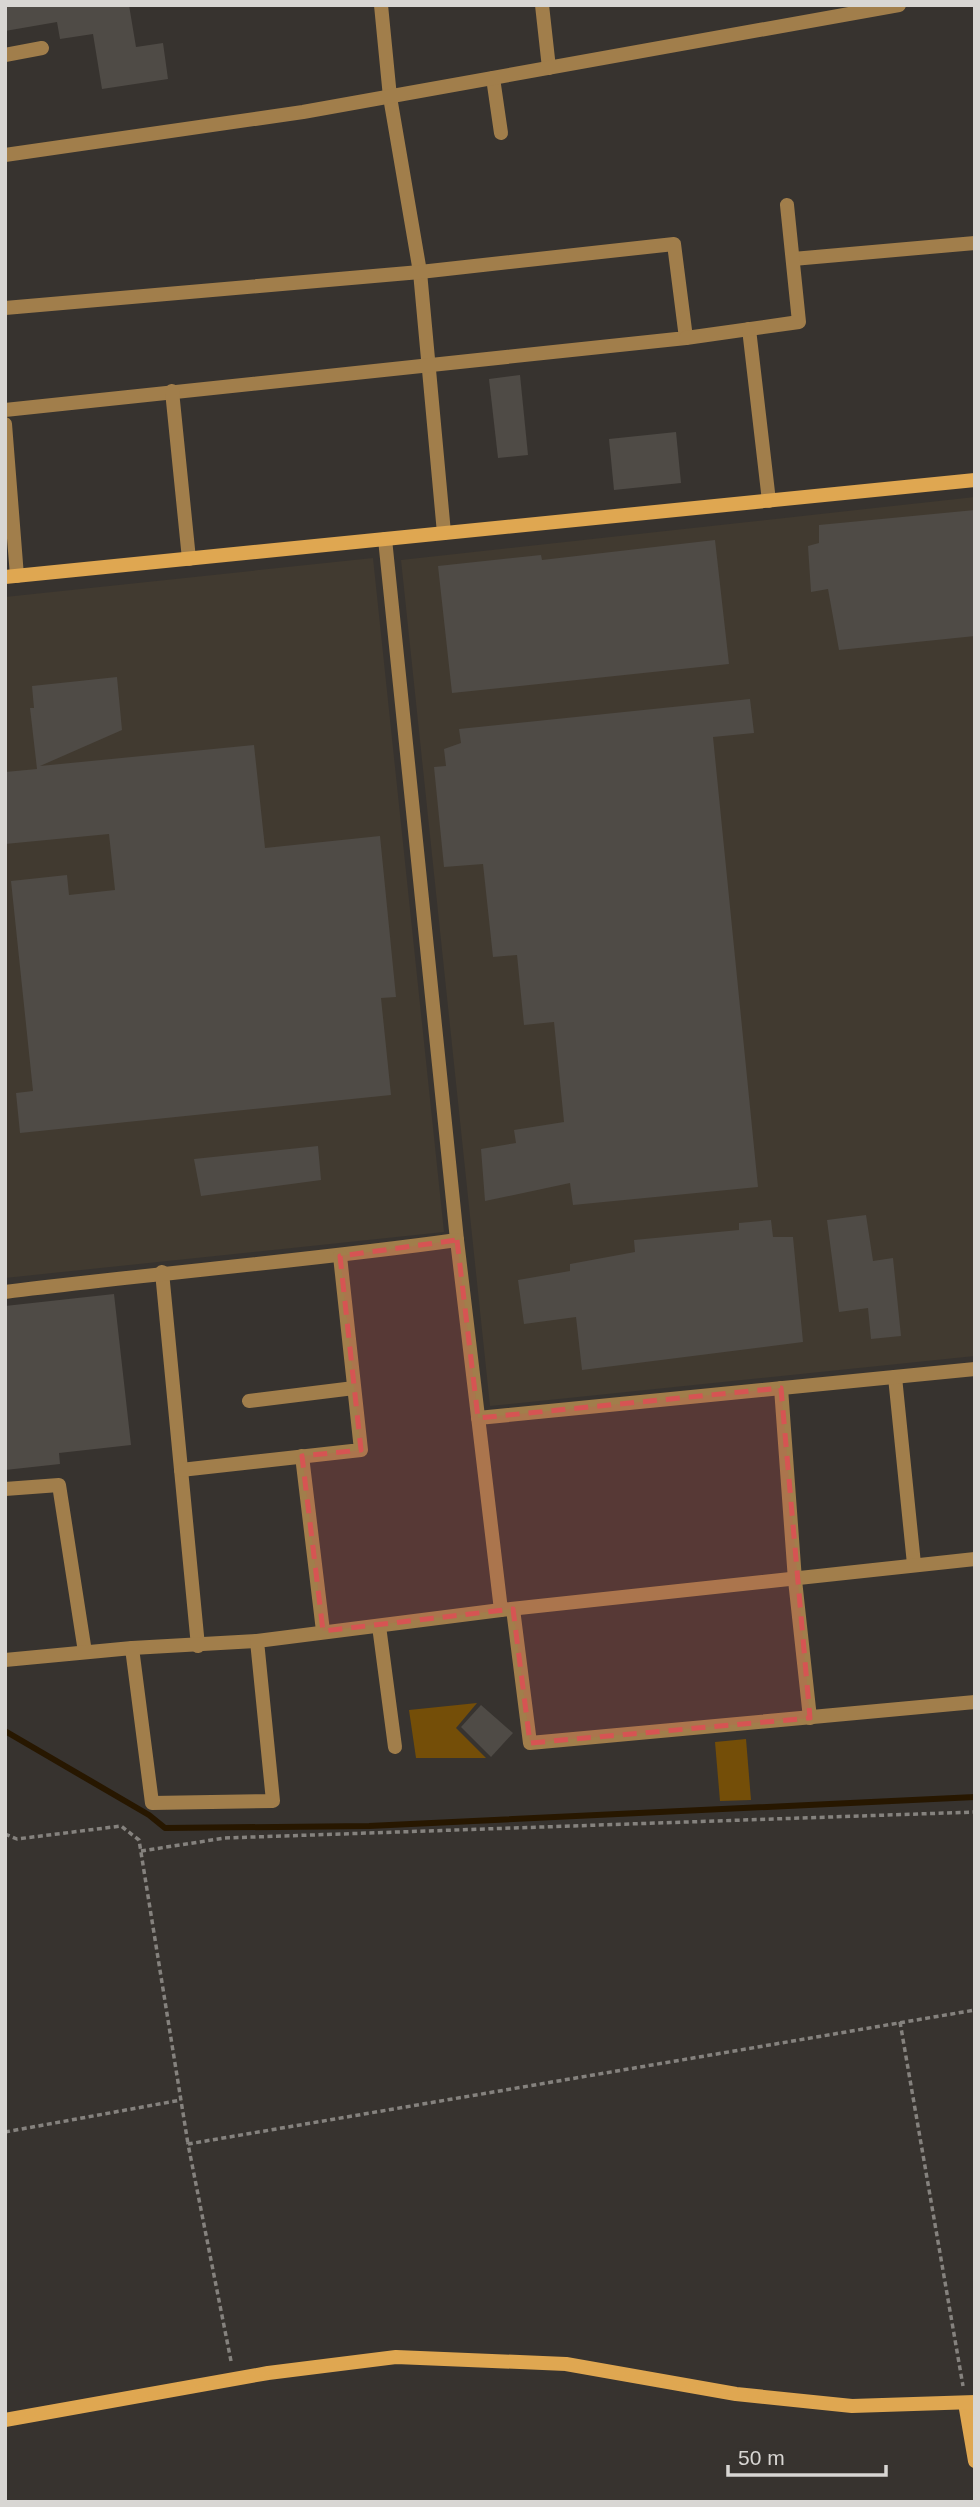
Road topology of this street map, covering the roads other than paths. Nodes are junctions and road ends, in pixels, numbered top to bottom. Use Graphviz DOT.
graph roads {
  1 [pos="381,5"];
  2 [pos="542,5"];
  3 [pos="899,5"];
  4 [pos="42,48"];
  5 [pos="5,55"];
  6 [pos="549,68"];
  7 [pos="494,78"];
  8 [pos="390,97"];
  9 [pos="501,133"];
  10 [pos="5,155"];
  11 [pos="788,205"];
  12 [pos="975,243"];
  13 [pos="793,260"];
  14 [pos="420,272"];
  15 [pos="5,308"];
  16 [pos="749,329"];
  17 [pos="685,338"];
  18 [pos="428,365"];
  19 [pos="172,391"];
  20 [pos="5,410"];
  21 [pos="5,424"];
  22 [pos="975,480"];
  23 [pos="769,501"];
  24 [pos="444,533"];
  25 [pos="385,539"];
  26 [pos="189,559"];
  27 [pos="11,576"];
  28 [pos="457,1240"];
  29 [pos="340,1256"];
  30 [pos="163,1272"];
  31 [pos="5,1292"];
  32 [pos="975,1369"];
  33 [pos="895,1377"];
  34 [pos="354,1388"];
  35 [pos="781,1388"];
  36 [pos="248,1401"];
  37 [pos="478,1418"];
  38 [pos="302,1456"];
  39 [pos="181,1470"];
  40 [pos="5,1489"];
  41 [pos="975,1559"];
  42 [pos="914,1564"];
  43 [pos="795,1580"];
  44 [pos="507,1610"];
  45 [pos="379,1626"];
  46 [pos="323,1632"];
  47 [pos="257,1641"];
  48 [pos="198,1646"];
  49 [pos="132,1648"];
  50 [pos="85,1652"];
  51 [pos="5,1660"];
  52 [pos="975,1702"];
  53 [pos="810,1718"];
  54 [pos="395,1747"];
  55 [pos="970,2402"];
  56 [pos="5,2420"];
  57 [pos="975,2461"];
  1 -- 8 [label="street"];
  2 -- 6 [label="street"];
  3 -- 6 [label="street"];
  4 -- 5 [label="street"];
  6 -- 7 [label="street"];
  7 -- 8 [label="street"];
  7 -- 9 [label="street"];
  8 -- 10 [label="street"];
  8 -- 14 [label="street"];
  11 -- 13 [label="street"];
  12 -- 13 [label="street"];
  13 -- 16 [label="street"];
  14 -- 15 [label="street"];
  14 -- 17 [label="street"];
  14 -- 18 [label="street"];
  16 -- 17 [label="street"];
  16 -- 23 [label="street"];
  17 -- 18 [label="street"];
  18 -- 19 [label="street"];
  18 -- 24 [label="street"];
  19 -- 20 [label="street"];
  19 -- 26 [label="street"];
  21 -- 27 [label="street"];
  22 -- 23 [label="street"];
  23 -- 24 [label="street"];
  24 -- 25 [label="street"];
  25 -- 26 [label="street"];
  25 -- 28 [label="street"];
  26 -- 27 [label="street"];
  28 -- 29 [label="street"];
  28 -- 37 [label="street"];
  29 -- 30 [label="street"];
  29 -- 34 [label="street"];
  30 -- 31 [label="street"];
  30 -- 39 [label="street"];
  32 -- 33 [label="street"];
  33 -- 35 [label="street"];
  33 -- 42 [label="street"];
  34 -- 36 [label="street"];
  34 -- 38 [label="street"];
  35 -- 37 [label="street"];
  35 -- 43 [label="street"];
  37 -- 44 [label="street"];
  38 -- 39 [label="street"];
  38 -- 46 [label="street"];
  39 -- 48 [label="street"];
  40 -- 50 [label="street"];
  41 -- 42 [label="street"];
  42 -- 43 [label="street"];
  43 -- 44 [label="street"];
  43 -- 53 [label="street"];
  44 -- 45 [label="street"];
  44 -- 53 [label="street"];
  45 -- 46 [label="street"];
  45 -- 54 [label="street"];
  46 -- 47 [label="street"];
  47 -- 48 [label="street"];
  47 -- 49 [label="street"];
  48 -- 49 [label="street"];
  49 -- 50 [label="street"];
  50 -- 51 [label="street"];
  52 -- 53 [label="street"];
  55 -- 56 [label="street"];
  55 -- 57 [label="street"];
}
